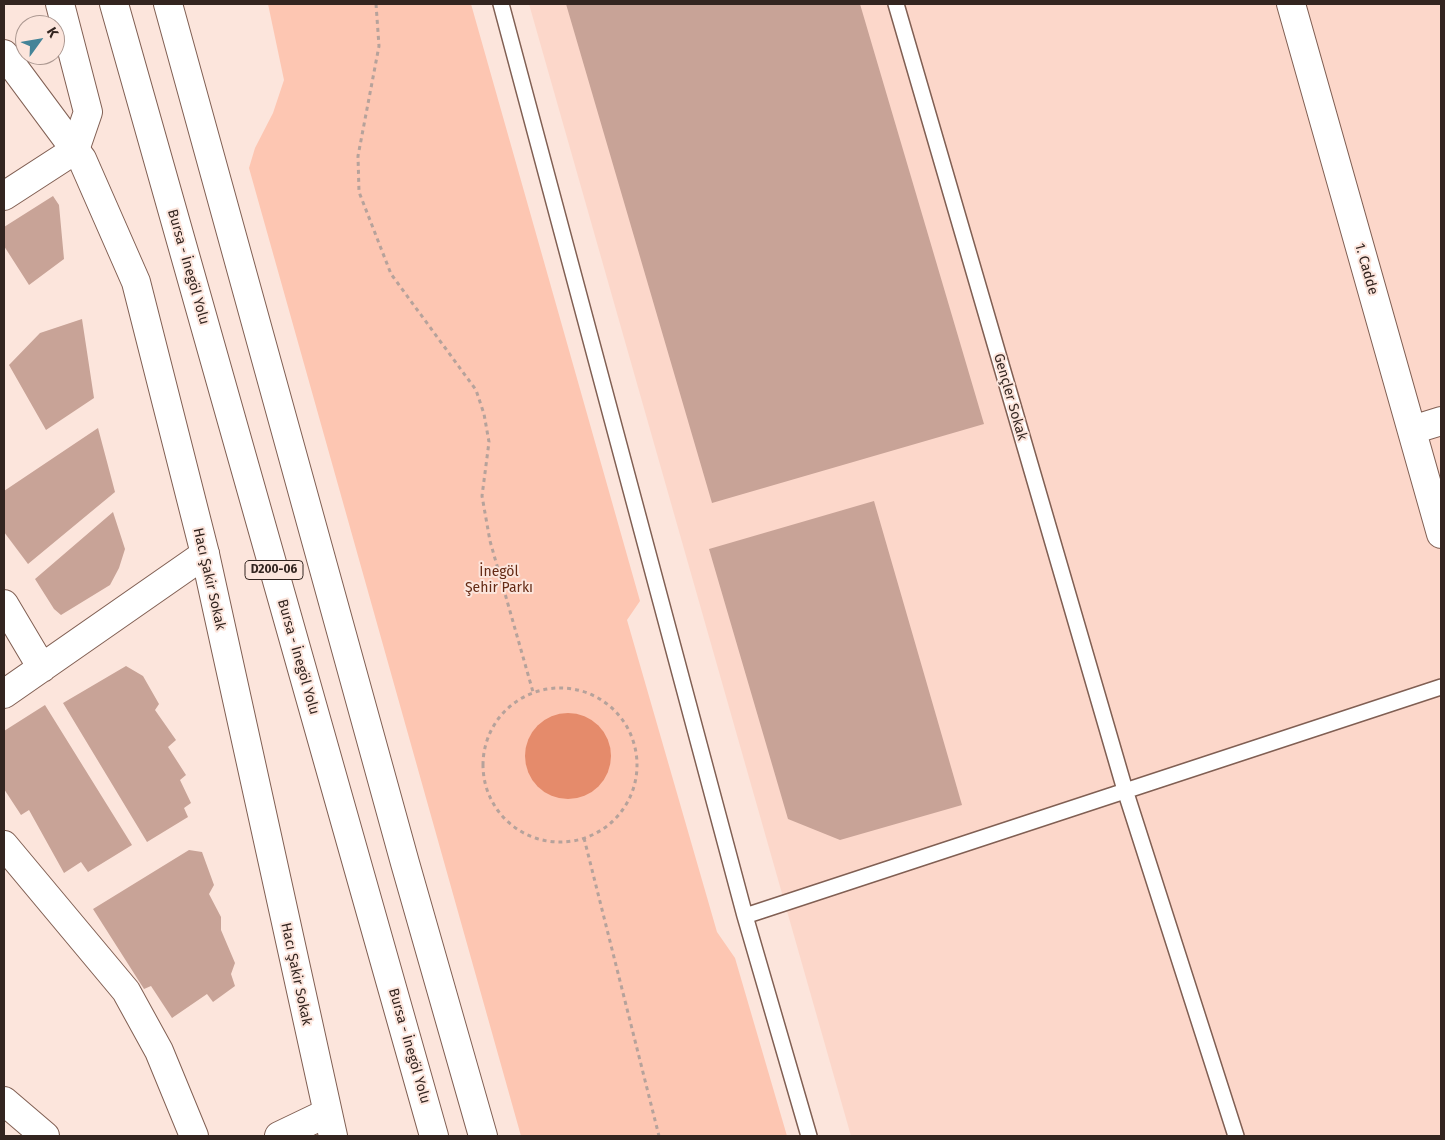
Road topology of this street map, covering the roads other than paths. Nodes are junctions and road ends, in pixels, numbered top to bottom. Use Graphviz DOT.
graph roads {
  1 [pos="60,4"];
  2 [pos="114,4"];
  3 [pos="168,4"];
  4 [pos="501,4"];
  5 [pos="896,4"];
  6 [pos="1291,4"];
  7 [pos="4,54"];
  8 [pos="75,150"];
  9 [pos="4,196"];
  10 [pos="1441,421"];
  11 [pos="1412,430"];
  12 [pos="1441,534"];
  13 [pos="205,554"];
  14 [pos="4,604"];
  15 [pos="42,668"];
  16 [pos="1441,687"];
  17 [pos="4,694"];
  18 [pos="1125,790"];
  19 [pos="4,845"];
  20 [pos="745,916"];
  21 [pos="4,1101"];
  22 [pos="330,1125"];
  23 [pos="45,1136"];
  24 [pos="194,1136"];
  25 [pos="279,1136"];
  26 [pos="434,1136"];
  27 [pos="483,1136"];
  28 [pos="809,1136"];
  29 [pos="1236,1136"];
  1 -- 8 [label="main road"];
  2 -- 26 [label="main road, Bursa - İnegöl Yolu / D200-06"];
  3 -- 27 [label="main road, D200-06"];
  4 -- 20 [label="lane"];
  5 -- 18 [label="lane, Gençler Sokak"];
  6 -- 11 [label="main road, 1. Cadde"];
  7 -- 8 [label="main road, Hacı Şakir Sokak"];
  8 -- 9 [label="main road"];
  8 -- 13 [label="main road, Hacı Şakir Sokak"];
  10 -- 11 [label="main road"];
  11 -- 12 [label="main road, 1. Cadde"];
  13 -- 15 [label="main road"];
  13 -- 22 [label="main road, Hacı Şakir Sokak"];
  14 -- 15 [label="main road"];
  15 -- 17 [label="main road"];
  16 -- 18 [label="lane"];
  18 -- 20 [label="lane"];
  18 -- 29 [label="lane, Gençler Sokak"];
  19 -- 24 [label="main road"];
  20 -- 28 [label="lane"];
  21 -- 23 [label="main road"];
  22 -- 25 [label="main road"];
}
